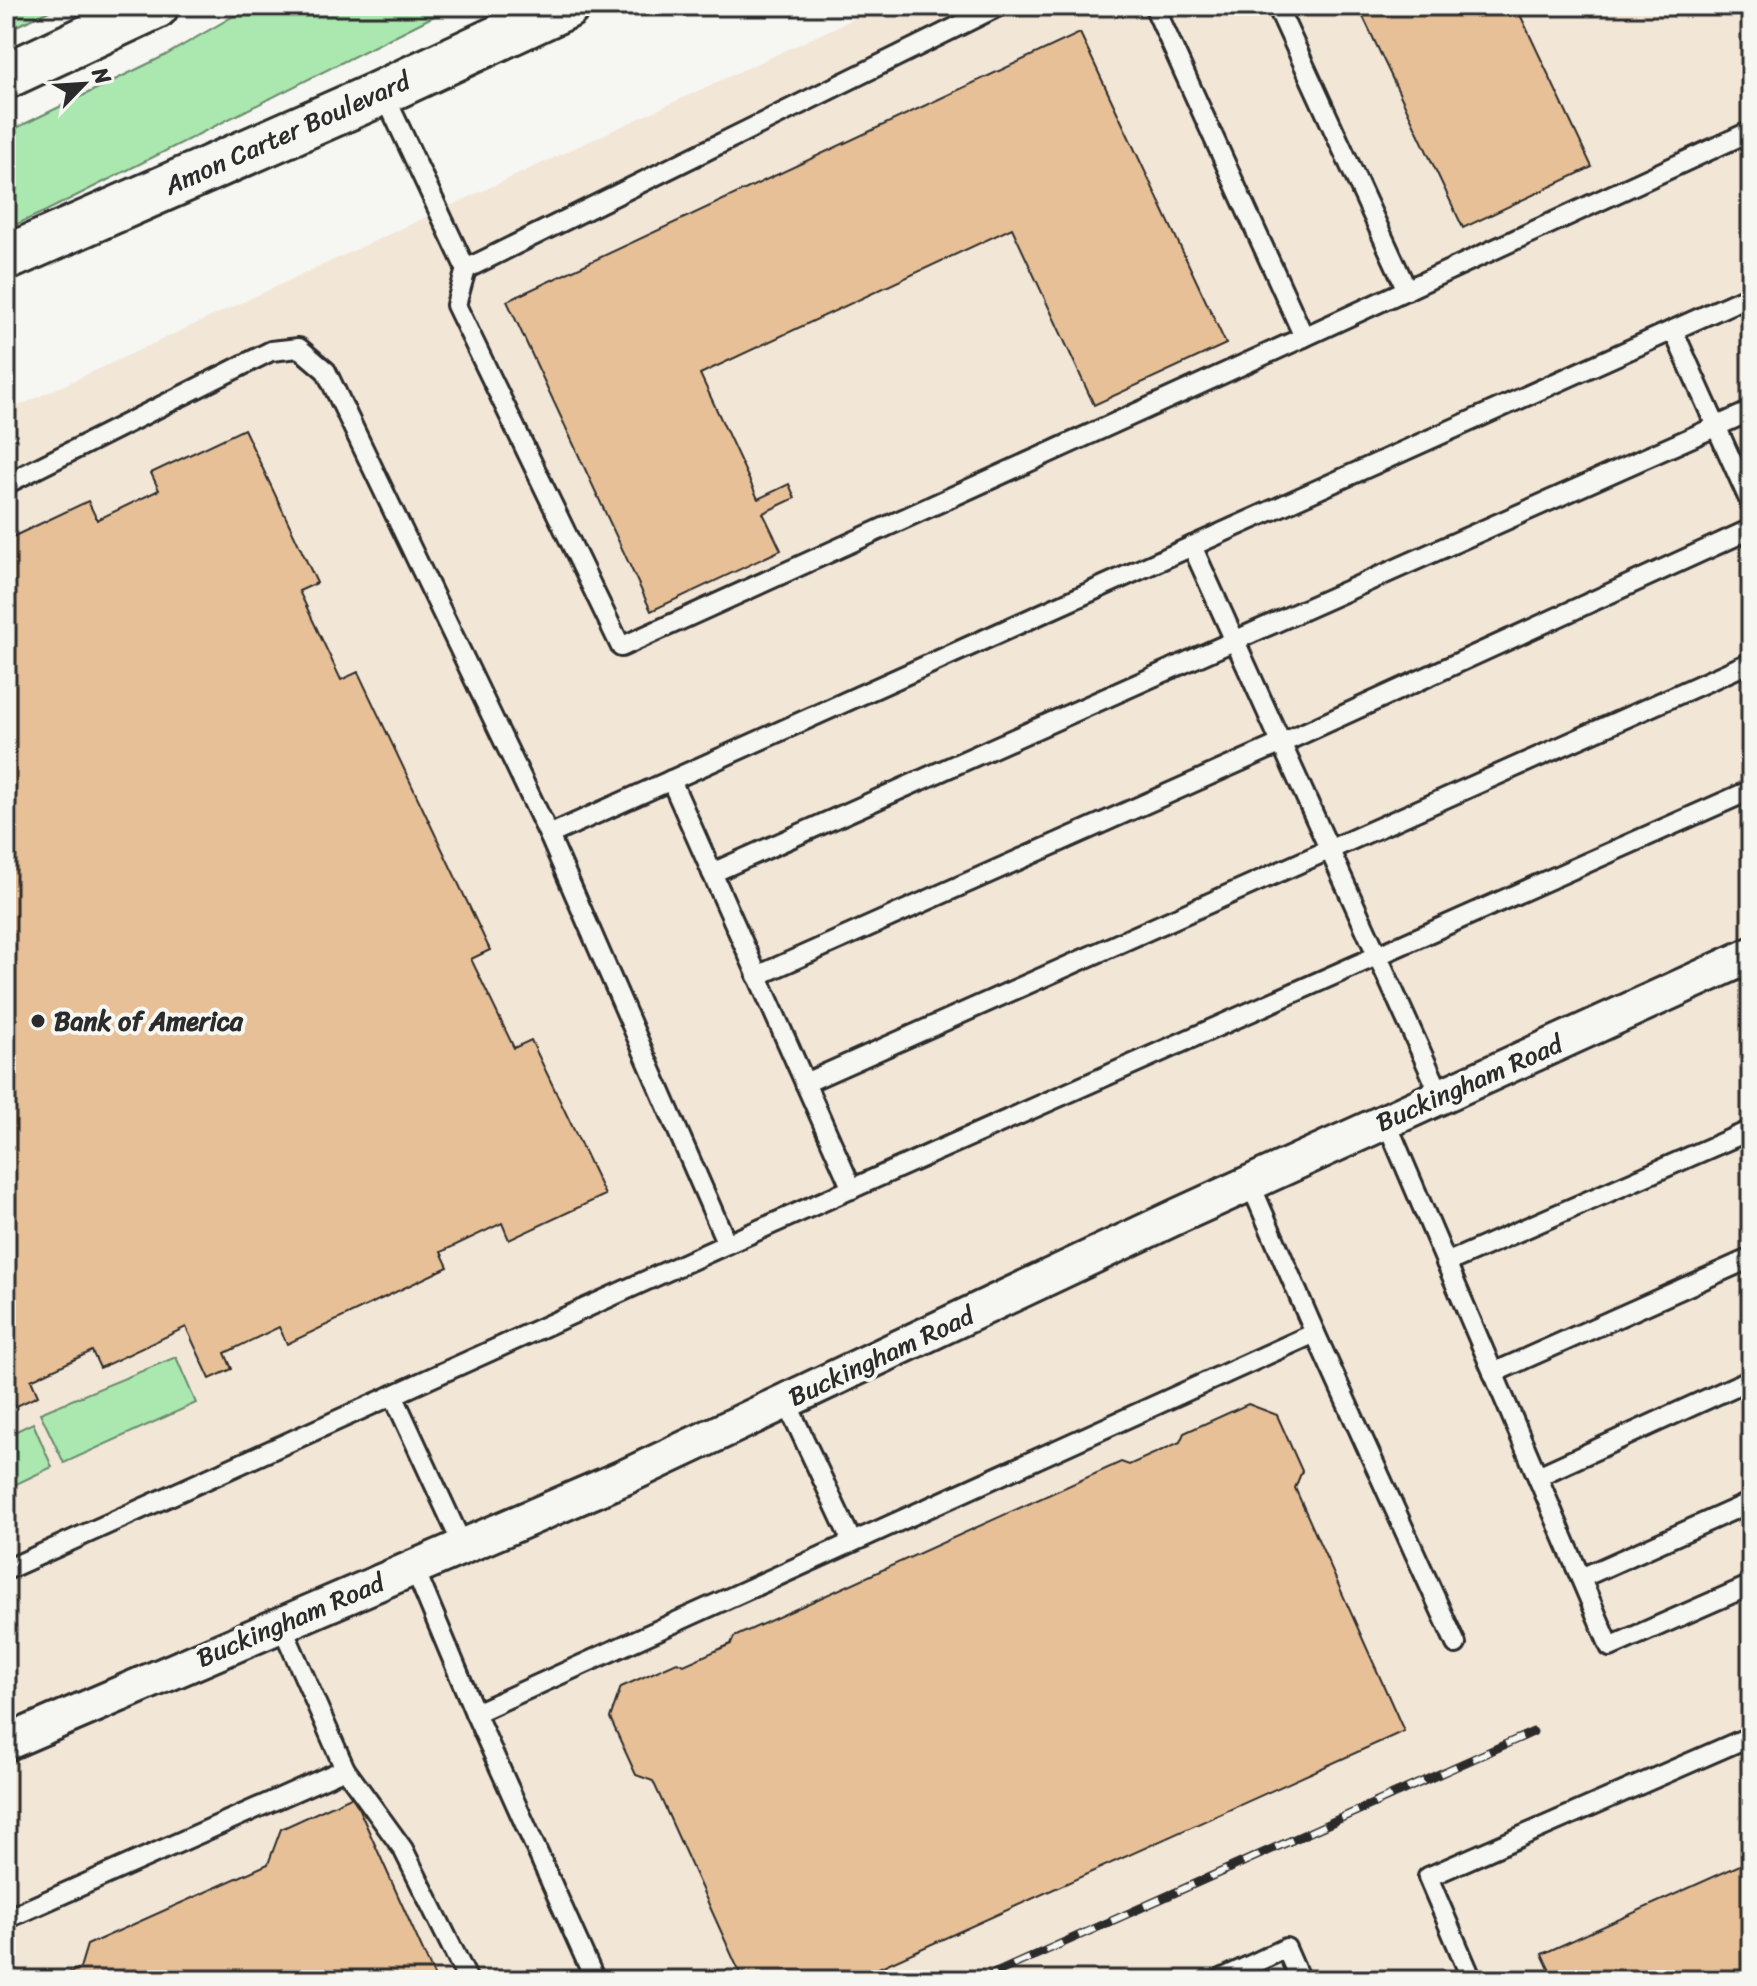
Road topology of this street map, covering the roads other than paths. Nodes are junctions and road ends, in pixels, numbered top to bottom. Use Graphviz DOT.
graph roads {
  1 [pos="156,6"];
  2 [pos="567,6"];
  3 [pos="999,6"];
  4 [pos="1154,6"];
  5 [pos="1277,6"];
  6 [pos="6,76"];
  7 [pos="383,92"];
  8 [pos="1751,131"];
  9 [pos="6,258"];
  10 [pos="466,269"];
  11 [pos="1407,290"];
  12 [pos="1751,295"];
  13 [pos="1673,330"];
  14 [pos="1304,337"];
  15 [pos="1751,411"];
  16 [pos="1716,427"];
  17 [pos="6,484"];
  18 [pos="1751,504"];
  19 [pos="1751,529"];
  20 [pos="1192,546"];
  21 [pos="1235,641"];
  22 [pos="1751,662"];
  23 [pos="1282,743"];
  24 [pos="671,780"];
  25 [pos="1751,790"];
  26 [pos="549,835"];
  27 [pos="1331,851"];
  28 [pos="712,873"];
  29 [pos="1378,955"];
  30 [pos="1751,955"];
  31 [pos="757,976"];
  32 [pos="805,1083"];
  33 [pos="1441,1096"];
  34 [pos="1386,1121"];
  35 [pos="1751,1130"];
  36 [pos="1250,1183"];
  37 [pos="852,1189"];
  38 [pos="727,1244"];
  39 [pos="1751,1258"];
  40 [pos="1446,1263"];
  41 [pos="1315,1333"];
  42 [pos="1493,1373"];
  43 [pos="1751,1379"];
  44 [pos="393,1395"];
  45 [pos="786,1401"];
  46 [pos="1538,1476"];
  47 [pos="1751,1502"];
  48 [pos="852,1542"];
  49 [pos="463,1546"];
  50 [pos="414,1567"];
  51 [pos="6,1570"];
  52 [pos="1581,1578"];
  53 [pos="1751,1585"];
  54 [pos="281,1624"];
  55 [pos="1456,1644"];
  56 [pos="475,1713"];
  57 [pos="1751,1736"];
  58 [pos="6,1743"];
  59 [pos="345,1769"];
  60 [pos="6,1919"];
  61 [pos="468,1980"];
  62 [pos="595,1980"];
  63 [pos="1219,1980"];
  64 [pos="1300,1980"];
  65 [pos="1472,1980"];
  1 -- 6 [label="street"];
  2 -- 7 [label="street, Amon Carter Boulevard"];
  3 -- 10 [label="lane"];
  4 -- 14 [label="lane"];
  5 -- 11 [label="lane"];
  7 -- 9 [label="street, Amon Carter Boulevard"];
  7 -- 10 [label="lane"];
  8 -- 11 [label="lane"];
  10 -- 14 [label="lane"];
  11 -- 14 [label="lane"];
  12 -- 13 [label="lane"];
  13 -- 16 [label="lane"];
  13 -- 20 [label="lane"];
  15 -- 16 [label="lane"];
  16 -- 18 [label="lane"];
  16 -- 21 [label="lane"];
  17 -- 26 [label="lane"];
  19 -- 23 [label="lane"];
  20 -- 21 [label="lane"];
  20 -- 24 [label="lane"];
  21 -- 23 [label="lane"];
  21 -- 28 [label="lane"];
  22 -- 27 [label="lane"];
  23 -- 27 [label="lane"];
  23 -- 31 [label="lane"];
  24 -- 26 [label="lane"];
  24 -- 28 [label="lane"];
  25 -- 29 [label="lane"];
  26 -- 38 [label="lane"];
  27 -- 29 [label="lane"];
  27 -- 32 [label="lane"];
  28 -- 31 [label="lane"];
  29 -- 33 [label="lane"];
  29 -- 37 [label="lane"];
  30 -- 33 [label="street, Buckingham Road"];
  31 -- 32 [label="lane"];
  32 -- 37 [label="lane"];
  33 -- 34 [label="street, Buckingham Road"];
  34 -- 36 [label="street, Buckingham Road"];
  34 -- 40 [label="lane"];
  35 -- 40 [label="lane"];
  36 -- 41 [label="lane"];
  36 -- 45 [label="street, Buckingham Road"];
  37 -- 38 [label="lane"];
  38 -- 44 [label="lane"];
  39 -- 42 [label="lane"];
  40 -- 42 [label="lane"];
  41 -- 48 [label="lane"];
  41 -- 55 [label="lane"];
  42 -- 46 [label="lane"];
  43 -- 46 [label="lane"];
  44 -- 49 [label="lane"];
  44 -- 51 [label="lane"];
  45 -- 48 [label="lane"];
  45 -- 49 [label="street, Buckingham Road"];
  46 -- 52 [label="lane"];
  47 -- 52 [label="lane"];
  48 -- 56 [label="lane"];
  49 -- 50 [label="street, Buckingham Road"];
  50 -- 54 [label="street, Buckingham Road"];
  50 -- 56 [label="lane"];
  52 -- 53 [label="lane"];
  54 -- 58 [label="street, Buckingham Road"];
  54 -- 59 [label="lane"];
  56 -- 62 [label="lane"];
  57 -- 65 [label="lane"];
  59 -- 60 [label="lane"];
  59 -- 61 [label="lane"];
  63 -- 64 [label="lane"];
}
